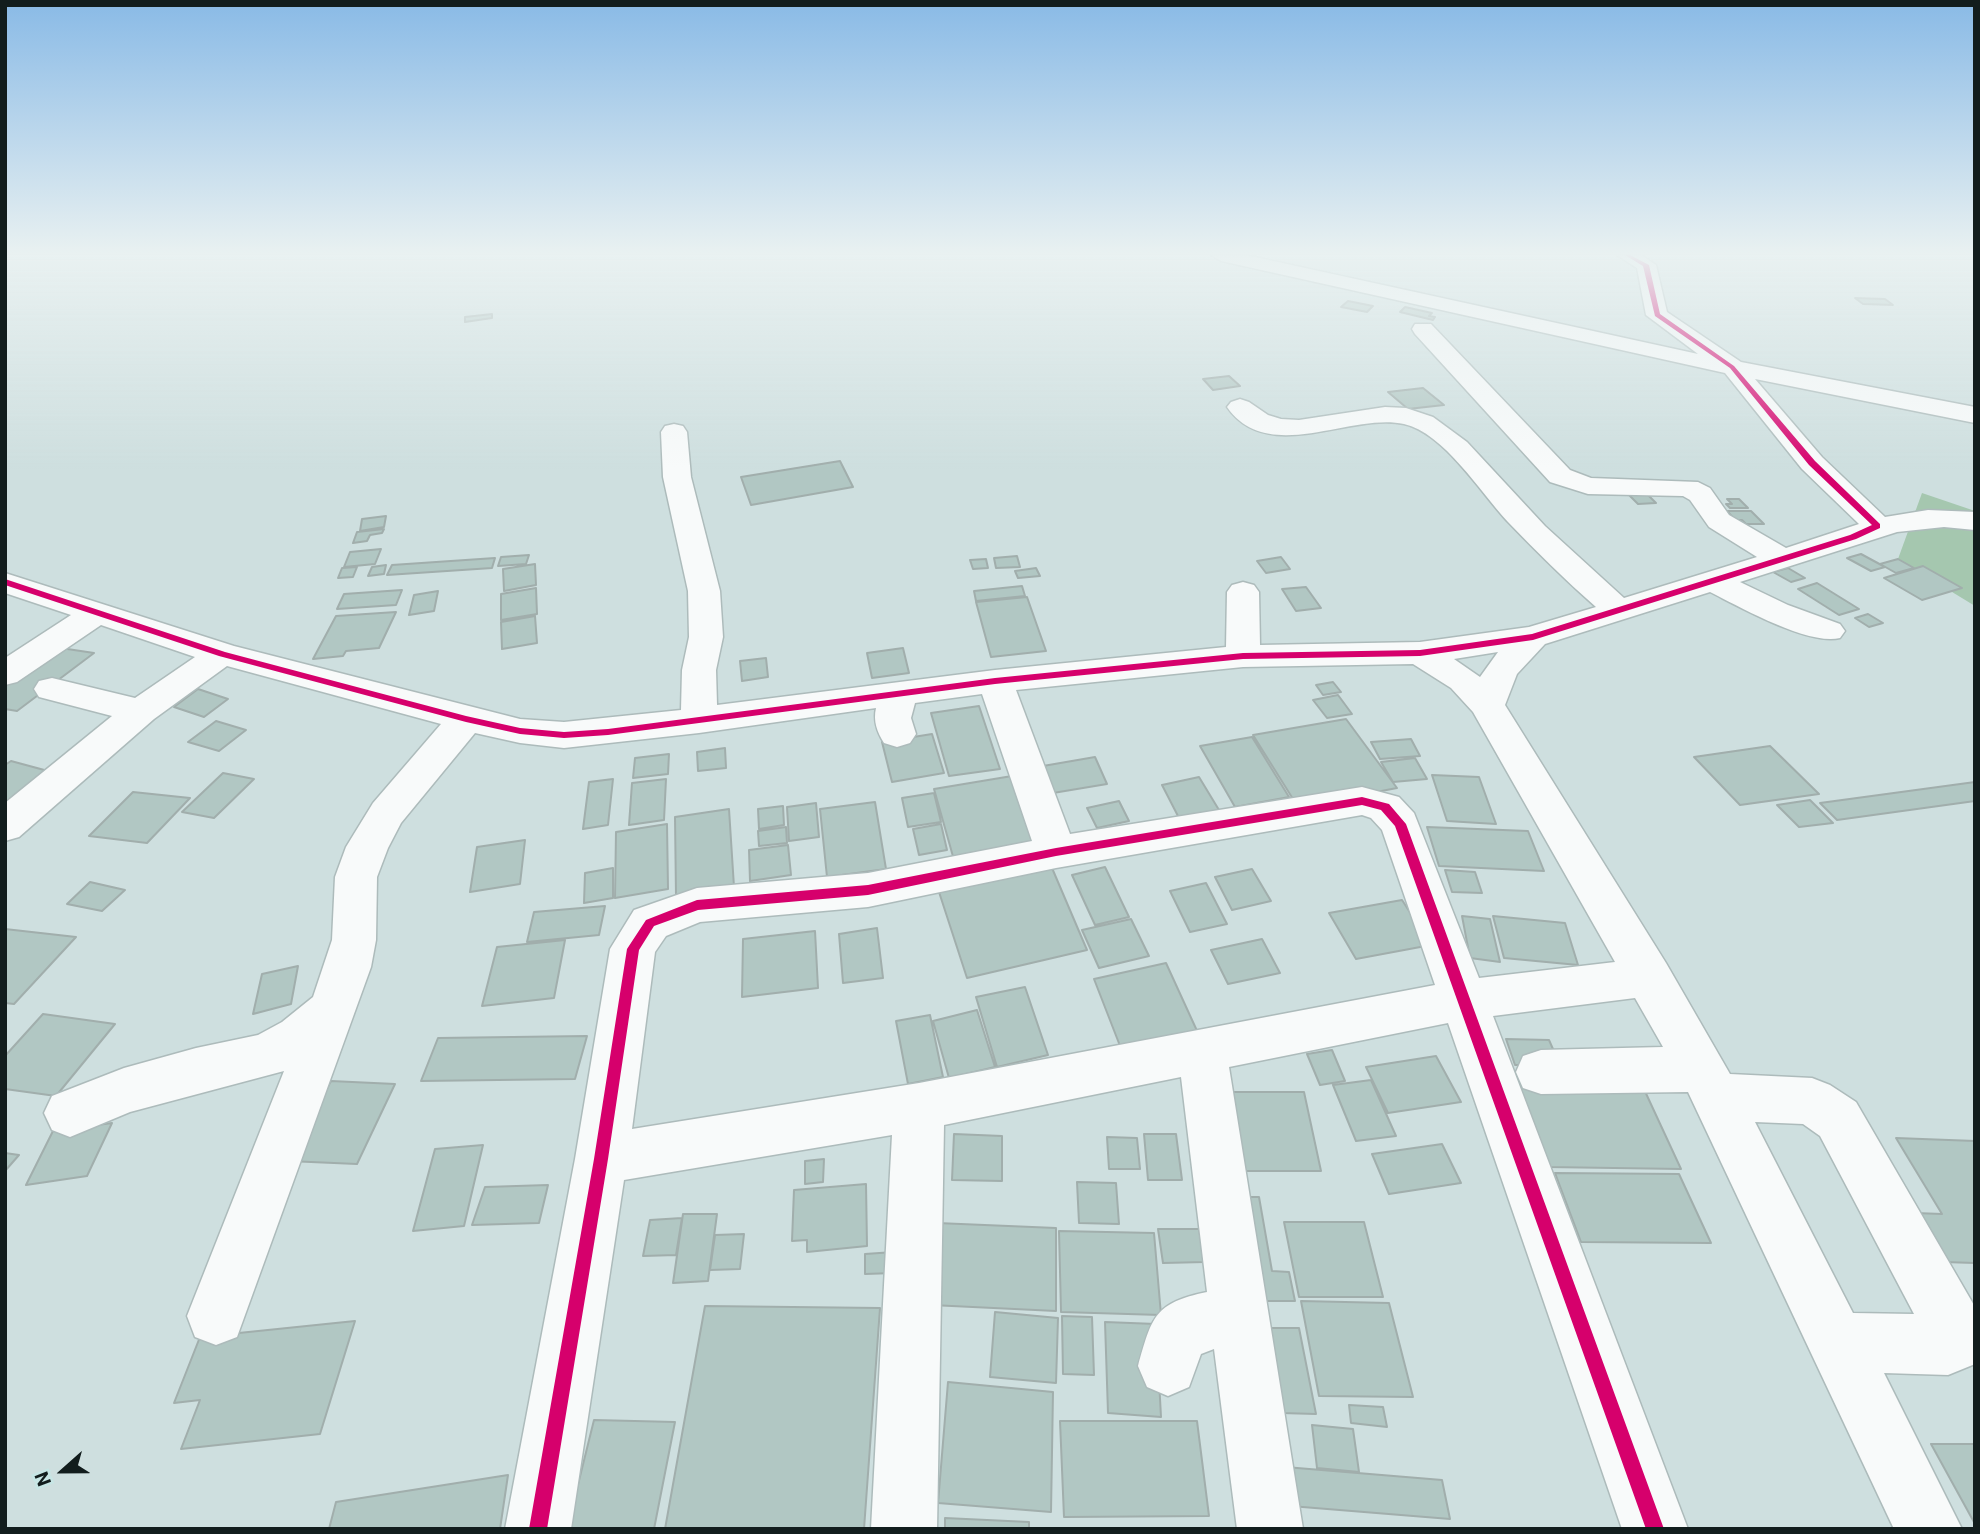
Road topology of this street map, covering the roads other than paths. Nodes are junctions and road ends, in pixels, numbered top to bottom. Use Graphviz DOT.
graph roads {
  1 [pos="1539,327"];
  2 [pos="1574,327"];
  3 [pos="1674,327"];
  4 [pos="1423,329"];
  5 [pos="1724,361"];
  6 [pos="1975,404"];
  7 [pos="1240,407"];
  8 [pos="1975,415"];
  9 [pos="674,432"];
  10 [pos="1975,521"];
  11 [pos="1877,526"];
  12 [pos="1781,558"];
  13 [pos="1710,580"];
  14 [pos="5,582"];
  15 [pos="1243,592"];
  16 [pos="1619,610"];
  17 [pos="96,613"];
  18 [pos="1828,631"];
  19 [pos="1533,637"];
  20 [pos="1420,653"];
  21 [pos="222,654"];
  22 [pos="1243,656"];
  23 [pos="5,674"];
  24 [pos="995,681"];
  25 [pos="52,689"];
  26 [pos="902,694"];
  27 [pos="1487,705"];
  28 [pos="141,711"];
  29 [pos="466,719"];
  30 [pos="699,720"];
  31 [pos="897,734"];
  32 [pos="5,826"];
  33 [pos="1056,852"];
  34 [pos="1650,977"];
  35 [pos="1461,1000"];
  36 [pos="330,1011"];
  37 [pos="1202,1051"];
  38 [pos="1541,1072"];
  39 [pos="1709,1083"];
  40 [pos="919,1107"];
  41 [pos="70,1113"];
  42 [pos="601,1159"];
  43 [pos="1240,1314"];
  44 [pos="216,1316"];
  45 [pos="1839,1342"];
  46 [pos="1168,1366"];
  47 [pos="538,1529"];
  48 [pos="904,1529"];
  49 [pos="1270,1529"];
  50 [pos="1655,1529"];
  51 [pos="1929,1529"];
  1 -- 5 [label="street"];
  2 -- 5 [label="street"];
  3 -- 5 [label="street"];
  4 -- 12 [label="street"];
  5 -- 6 [label="street"];
  5 -- 8 [label="street"];
  5 -- 11 [label="street"];
  7 -- 16 [label="street"];
  9 -- 30 [label="street"];
  10 -- 11 [label="street"];
  11 -- 12 [label="street"];
  12 -- 13 [label="street"];
  13 -- 16 [label="street"];
  13 -- 18 [label="street"];
  14 -- 17 [label="street"];
  15 -- 22 [label="street"];
  16 -- 19 [label="street"];
  17 -- 21 [label="street"];
  17 -- 23 [label="street"];
  19 -- 20 [label="street"];
  19 -- 27 [label="street"];
  20 -- 22 [label="street"];
  20 -- 27 [label="street"];
  21 -- 28 [label="street"];
  21 -- 29 [label="street"];
  22 -- 24 [label="street"];
  24 -- 26 [label="street"];
  24 -- 33 [label="street"];
  25 -- 28 [label="street"];
  26 -- 30 [label="street"];
  26 -- 31 [label="street"];
  27 -- 34 [label="street"];
  28 -- 32 [label="street"];
  29 -- 30 [label="street"];
  29 -- 36 [label="street"];
  33 -- 35 [label="street"];
  33 -- 42 [label="street"];
  34 -- 35 [label="street"];
  34 -- 39 [label="street"];
  35 -- 37 [label="street"];
  35 -- 50 [label="street"];
  36 -- 41 [label="street"];
  36 -- 44 [label="street"];
  37 -- 40 [label="street"];
  37 -- 43 [label="street"];
  38 -- 39 [label="street"];
  39 -- 45 [label="street"];
  39 -- 45 [label="street"];
  40 -- 42 [label="street"];
  40 -- 48 [label="street"];
  42 -- 47 [label="street"];
  43 -- 46 [label="street"];
  43 -- 49 [label="street"];
  45 -- 51 [label="street"];
}
